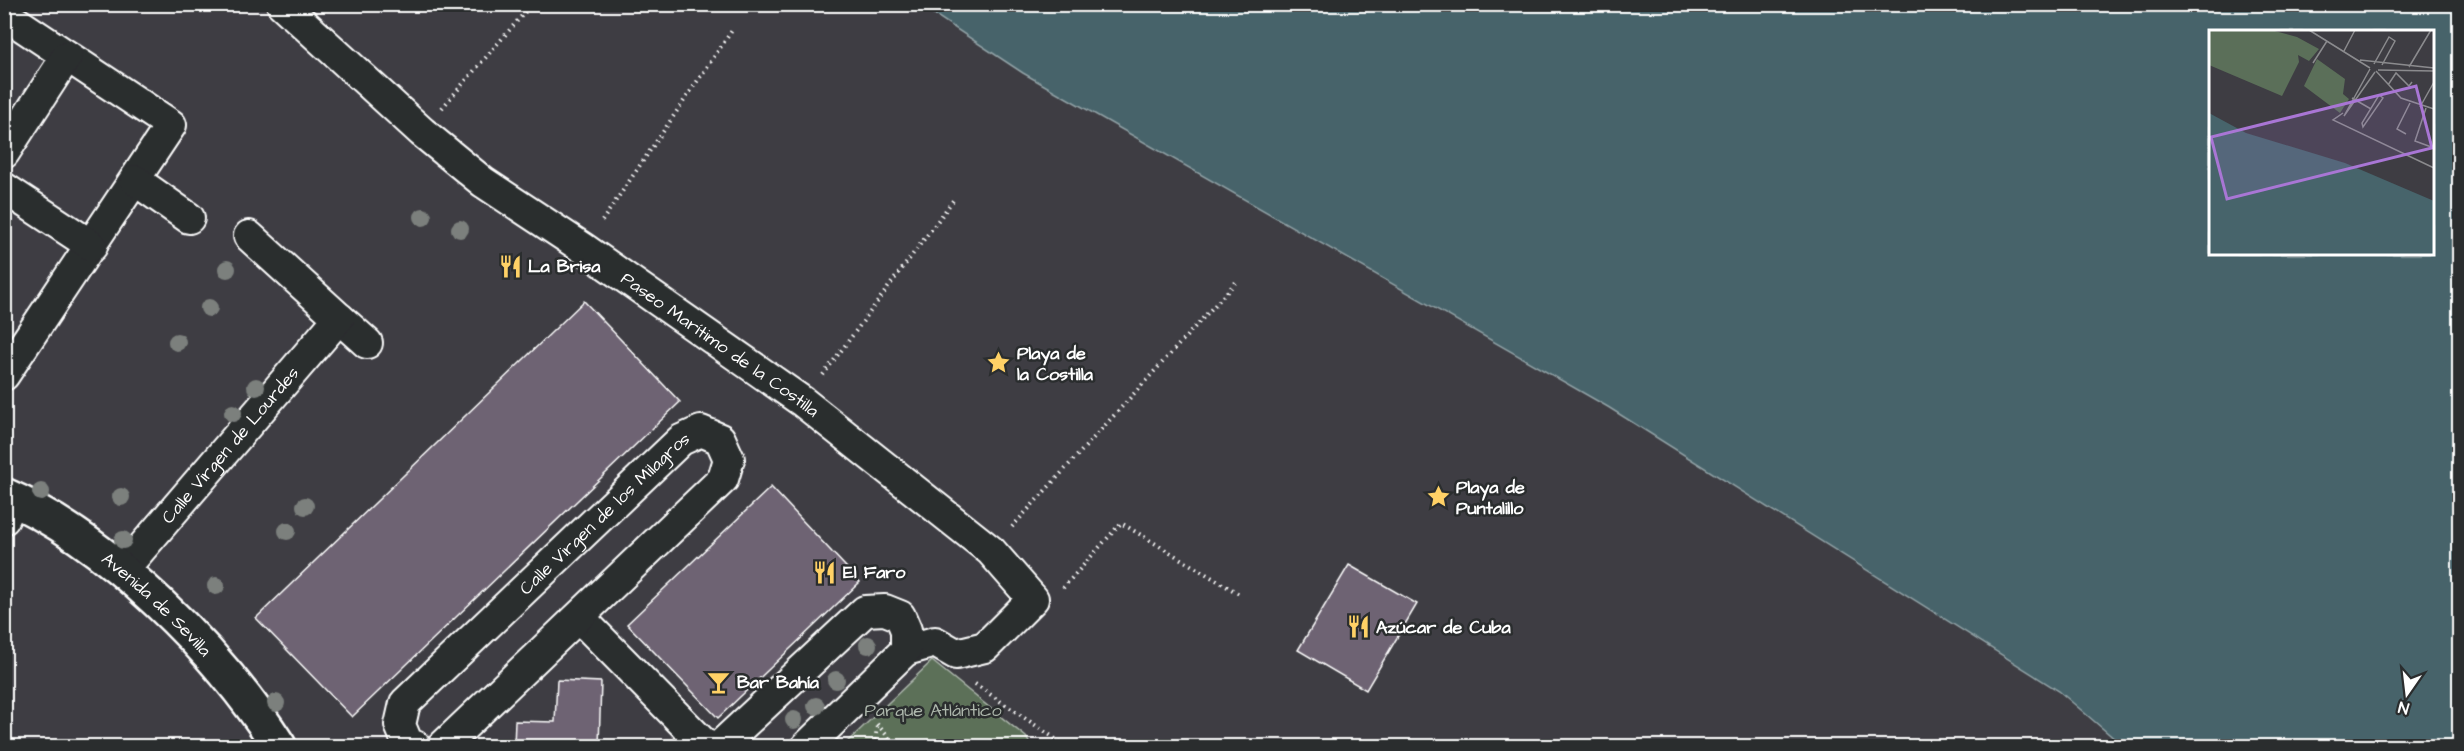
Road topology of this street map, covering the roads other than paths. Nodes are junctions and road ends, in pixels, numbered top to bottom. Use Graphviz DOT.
graph roads {
  1 [pos="282,4"];
  2 [pos="4,14"];
  3 [pos="67,56"];
  4 [pos="4,153"];
  5 [pos="135,180"];
  6 [pos="4,188"];
  7 [pos="189,218"];
  8 [pos="249,236"];
  9 [pos="92,246"];
  10 [pos="339,318"];
  11 [pos="367,343"];
  12 [pos="4,375"];
  13 [pos="8,505"];
  14 [pos="122,571"];
  15 [pos="580,618"];
  16 [pos="906,650"];
  17 [pos="279,747"];
  18 [pos="416,747"];
  19 [pos="443,747"];
  20 [pos="706,747"];
  21 [pos="720,747"];
  22 [pos="807,747"];
  1 -- 16 [label="street, Paseo Marítimo de la Costilla"];
  2 -- 3 [label="street"];
  3 -- 4 [label="street"];
  3 -- 5 [label="street"];
  5 -- 7 [label="street"];
  5 -- 9 [label="street"];
  6 -- 9 [label="street"];
  8 -- 10 [label="street"];
  9 -- 12 [label="street"];
  10 -- 11 [label="street"];
  10 -- 14 [label="street, Calle Virgen de Lourdes"];
  13 -- 14 [label="street, Avenida de Sevilla"];
  14 -- 17 [label="street, Avenida de Sevilla"];
  15 -- 18 [label="street, Calle Virgen de los Milagros"];
  15 -- 19 [label="street, Calle Virgen de los Milagros"];
  15 -- 20 [label="street"];
  16 -- 21 [label="street"];
  16 -- 22 [label="street"];
}
